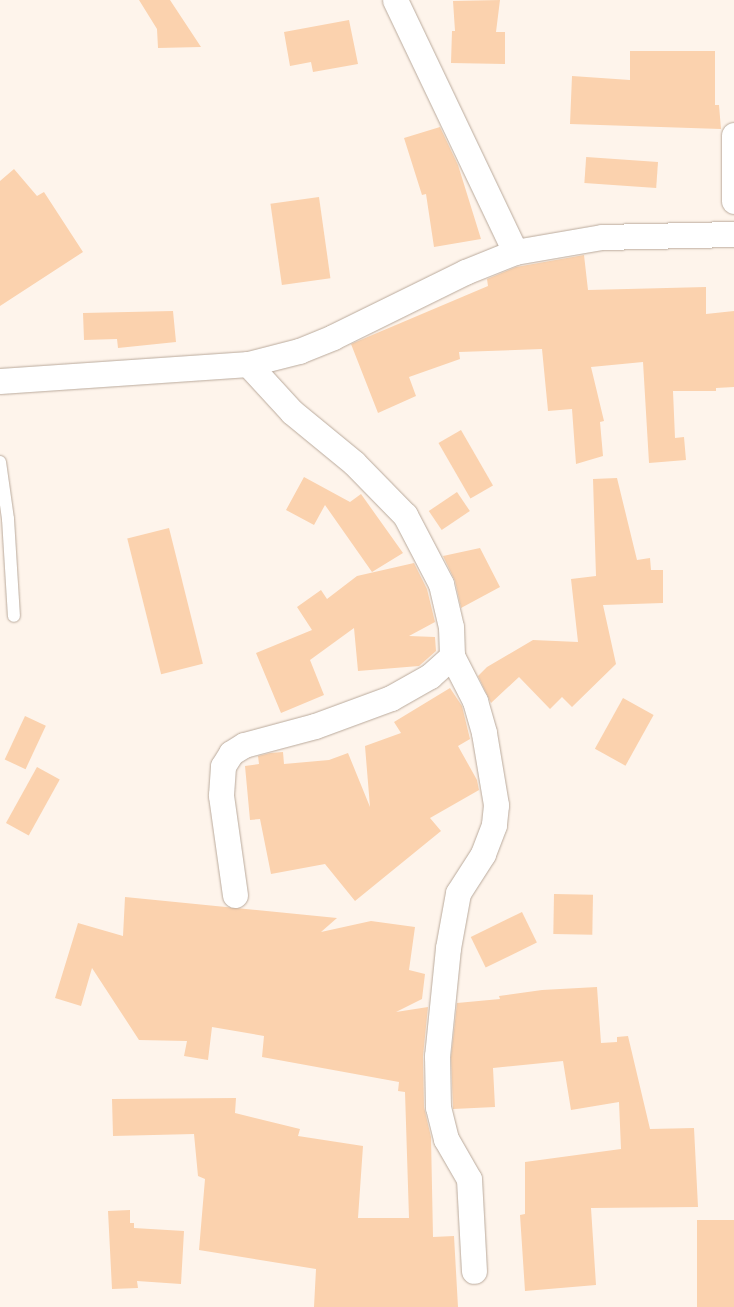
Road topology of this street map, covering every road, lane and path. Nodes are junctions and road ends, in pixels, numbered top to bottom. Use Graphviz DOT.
graph roads {
  1 [pos="395,0"];
  2 [pos="734,135"];
  3 [pos="734,201"];
  4 [pos="734,234"];
  5 [pos="515,252"];
  6 [pos="248,364"];
  7 [pos="0,381"];
  8 [pos="0,462"];
  9 [pos="14,616"];
  10 [pos="452,656"];
  11 [pos="235,895"];
  12 [pos="474,1271"];
  1 -- 5 [label="street"];
  2 -- 3 [label="street"];
  4 -- 5 [label="street"];
  5 -- 6 [label="street"];
  6 -- 7 [label="street"];
  6 -- 10 [label="street"];
  8 -- 9 [label="lane"];
  10 -- 11 [label="street"];
  10 -- 12 [label="street"];
}
